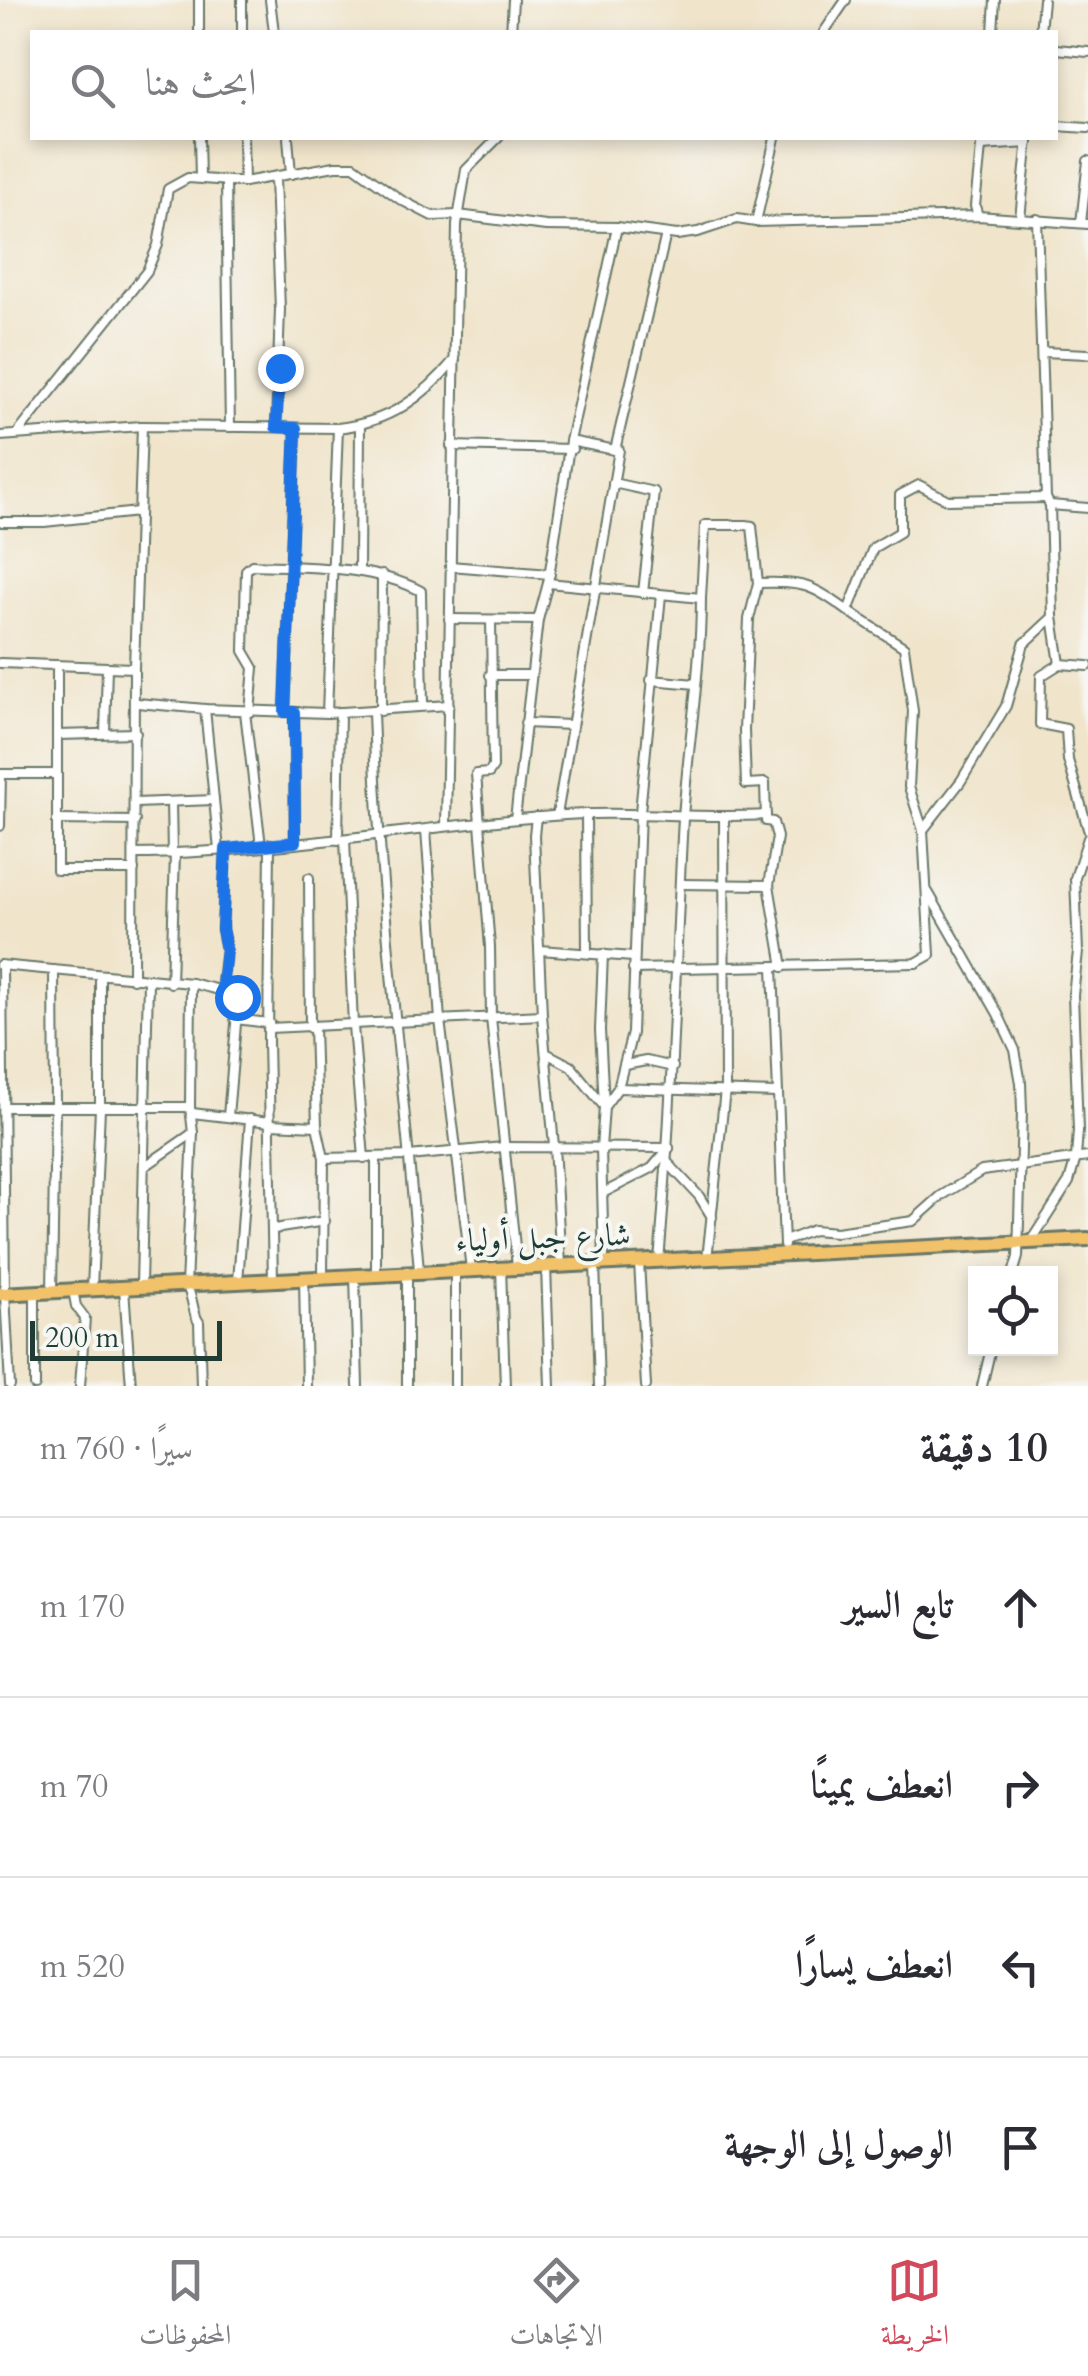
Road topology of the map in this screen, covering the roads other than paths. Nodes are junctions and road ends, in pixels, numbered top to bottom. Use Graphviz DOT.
graph roads {
  1 [pos="199,0"];
  2 [pos="242,0"];
  3 [pos="270,0"];
  4 [pos="513,0"];
  5 [pos="846,0"];
  6 [pos="995,0"];
  7 [pos="1043,0"];
  8 [pos="199,30"];
  9 [pos="242,30"];
  10 [pos="274,30"];
  11 [pos="512,30"];
  12 [pos="825,30"];
  13 [pos="993,30"];
  14 [pos="1040,30"];
  15 [pos="1058,49"];
  16 [pos="1088,52"];
  17 [pos="1058,126"];
  18 [pos="1088,128"];
  19 [pos="200,140"];
  20 [pos="244,140"];
  21 [pos="288,140"];
  22 [pos="496,140"];
  23 [pos="776,140"];
  24 [pos="1028,140"];
  25 [pos="982,142"];
  26 [pos="1088,162"];
  27 [pos="292,174"];
  28 [pos="200,178"];
  29 [pos="276,179"];
  30 [pos="244,182"];
  31 [pos="226,184"];
  32 [pos="458,216"];
  33 [pos="978,216"];
  34 [pos="1020,219"];
  35 [pos="1037,219"];
  36 [pos="756,222"];
  37 [pos="1084,224"];
  38 [pos="617,227"];
  39 [pos="666,234"];
  40 [pos="1043,352"];
  41 [pos="1088,354"];
  42 [pos="455,359"];
  43 [pos="360,425"];
  44 [pos="142,426"];
  45 [pos="230,426"];
  46 [pos="276,427"];
  47 [pos="296,428"];
  48 [pos="338,428"];
  49 [pos="18,433"];
  50 [pos="0,436"];
  51 [pos="571,445"];
  52 [pos="451,446"];
  53 [pos="615,450"];
  54 [pos="613,484"];
  55 [pos="1048,501"];
  56 [pos="1088,508"];
  57 [pos="138,512"];
  58 [pos="0,522"];
  59 [pos="291,566"];
  60 [pos="450,566"];
  61 [pos="335,570"];
  62 [pos="358,571"];
  63 [pos="382,576"];
  64 [pos="549,578"];
  65 [pos="758,583"];
  66 [pos="595,588"];
  67 [pos="643,593"];
  68 [pos="661,595"];
  69 [pos="701,598"];
  70 [pos="848,611"];
  71 [pos="1053,617"];
  72 [pos="449,619"];
  73 [pos="491,620"];
  74 [pos="538,620"];
  75 [pos="0,663"];
  76 [pos="1060,664"];
  77 [pos="57,665"];
  78 [pos="1088,666"];
  79 [pos="107,667"];
  80 [pos="134,668"];
  81 [pos="490,674"];
  82 [pos="530,676"];
  83 [pos="651,680"];
  84 [pos="696,684"];
  85 [pos="137,702"];
  86 [pos="423,705"];
  87 [pos="449,705"];
  88 [pos="205,710"];
  89 [pos="248,712"];
  90 [pos="290,712"];
  91 [pos="340,712"];
  92 [pos="377,712"];
  93 [pos="327,714"];
  94 [pos="525,722"];
  95 [pos="571,724"];
  96 [pos="104,733"];
  97 [pos="136,733"];
  98 [pos="57,735"];
  99 [pos="1,774"];
  100 [pos="57,774"];
  101 [pos="214,800"];
  102 [pos="171,802"];
  103 [pos="135,803"];
  104 [pos="640,812"];
  105 [pos="586,814"];
  106 [pos="684,814"];
  107 [pos="557,815"];
  108 [pos="766,815"];
  109 [pos="724,816"];
  110 [pos="536,817"];
  111 [pos="515,819"];
  112 [pos="57,820"];
  113 [pos="134,821"];
  114 [pos="480,823"];
  115 [pos="0,826"];
  116 [pos="446,826"];
  117 [pos="1088,829"];
  118 [pos="426,830"];
  119 [pos="923,830"];
  120 [pos="378,836"];
  121 [pos="1088,838"];
  122 [pos="341,840"];
  123 [pos="295,842"];
  124 [pos="266,845"];
  125 [pos="223,849"];
  126 [pos="173,853"];
  127 [pos="134,854"];
  128 [pos="134,870"];
  129 [pos="1088,876"];
  130 [pos="309,878"];
  131 [pos="1074,878"];
  132 [pos="680,884"];
  133 [pos="769,885"];
  134 [pos="724,886"];
  135 [pos="928,890"];
  136 [pos="540,950"];
  137 [pos="587,953"];
  138 [pos="603,954"];
  139 [pos="633,956"];
  140 [pos="1,966"];
  141 [pos="778,967"];
  142 [pos="677,968"];
  143 [pos="724,968"];
  144 [pos="633,969"];
  145 [pos="54,970"];
  146 [pos="100,976"];
  147 [pos="133,980"];
  148 [pos="148,981"];
  149 [pos="171,983"];
  150 [pos="191,983"];
  151 [pos="222,990"];
  152 [pos="542,1015"];
  153 [pos="235,1018"];
  154 [pos="491,1018"];
  155 [pos="440,1020"];
  156 [pos="393,1023"];
  157 [pos="269,1025"];
  158 [pos="353,1026"];
  159 [pos="312,1028"];
  160 [pos="546,1053"];
  161 [pos="624,1065"];
  162 [pos="673,1066"];
  163 [pos="618,1088"];
  164 [pos="724,1090"];
  165 [pos="672,1092"];
  166 [pos="777,1093"];
  167 [pos="2,1107"];
  168 [pos="147,1107"];
  169 [pos="604,1107"];
  170 [pos="55,1108"];
  171 [pos="100,1108"];
  172 [pos="191,1110"];
  173 [pos="228,1116"];
  174 [pos="250,1119"];
  175 [pos="270,1123"];
  176 [pos="318,1126"];
  177 [pos="193,1134"];
  178 [pos="554,1146"];
  179 [pos="502,1147"];
  180 [pos="601,1148"];
  181 [pos="668,1148"];
  182 [pos="458,1152"];
  183 [pos="410,1156"];
  184 [pos="1088,1157"];
  185 [pos="324,1158"];
  186 [pos="364,1158"];
  187 [pos="376,1158"];
  188 [pos="1076,1158"];
  189 [pos="668,1163"];
  190 [pos="1019,1165"];
  191 [pos="144,1166"];
  192 [pos="605,1192"];
  193 [pos="712,1217"];
  194 [pos="324,1221"];
  195 [pos="274,1229"];
  196 [pos="1088,1239"];
  197 [pos="1024,1242"];
  198 [pos="784,1248"];
  199 [pos="708,1258"];
  200 [pos="659,1260"];
  201 [pos="639,1262"];
  202 [pos="600,1263"];
  203 [pos="553,1265"];
  204 [pos="517,1266"];
  205 [pos="1015,1266"];
  206 [pos="501,1267"];
  207 [pos="456,1269"];
  208 [pos="470,1269"];
  209 [pos="413,1271"];
  210 [pos="376,1274"];
  211 [pos="355,1275"];
  212 [pos="323,1276"];
  213 [pos="304,1278"];
  214 [pos="273,1280"];
  215 [pos="238,1282"];
  216 [pos="186,1285"];
  217 [pos="142,1286"];
  218 [pos="124,1288"];
  219 [pos="92,1289"];
  220 [pos="73,1290"];
  221 [pos="52,1291"];
  222 [pos="36,1292"];
  223 [pos="3,1294"];
  224 [pos="989,1356"];
  225 [pos="10,1386"];
  226 [pos="35,1386"];
  227 [pos="80,1386"];
  228 [pos="131,1386"];
  229 [pos="202,1386"];
  230 [pos="306,1386"];
  231 [pos="358,1386"];
  232 [pos="407,1386"];
  233 [pos="455,1386"];
  234 [pos="505,1386"];
  235 [pos="550,1386"];
  236 [pos="598,1386"];
  237 [pos="646,1386"];
  238 [pos="982,1386"];
  1 -- 8 [label="street"];
  2 -- 9 [label="street"];
  3 -- 10 [label="street"];
  4 -- 11 [label="street"];
  5 -- 12 [label="street"];
  6 -- 13 [label="street"];
  7 -- 14 [label="street"];
  15 -- 16 [label="street"];
  17 -- 18 [label="street"];
  19 -- 28 [label="street"];
  20 -- 30 [label="street"];
  21 -- 27 [label="street"];
  22 -- 32 [label="street"];
  23 -- 36 [label="street"];
  24 -- 25 [label="street"];
  24 -- 34 [label="street"];
  25 -- 33 [label="street"];
  26 -- 37 [label="street"];
  27 -- 29 [label="street"];
  27 -- 32 [label="street"];
  28 -- 31 [label="street"];
  28 -- 49 [label="street"];
  29 -- 30 [label="street"];
  29 -- 46 [label="street"];
  30 -- 31 [label="street"];
  31 -- 45 [label="street"];
  32 -- 38 [label="street"];
  32 -- 42 [label="street"];
  33 -- 34 [label="street"];
  33 -- 36 [label="street"];
  34 -- 35 [label="street"];
  35 -- 37 [label="street"];
  35 -- 40 [label="street"];
  36 -- 39 [label="street"];
  38 -- 39 [label="street"];
  38 -- 51 [label="street"];
  39 -- 53 [label="street"];
  40 -- 41 [label="street"];
  40 -- 55 [label="street"];
  42 -- 43 [label="street"];
  42 -- 52 [label="street"];
  43 -- 48 [label="street"];
  43 -- 62 [label="street"];
  44 -- 45 [label="street"];
  44 -- 49 [label="street"];
  44 -- 57 [label="street"];
  45 -- 46 [label="street"];
  46 -- 47 [label="street"];
  47 -- 48 [label="street"];
  47 -- 59 [label="street"];
  48 -- 61 [label="street"];
  49 -- 50 [label="street"];
  51 -- 52 [label="street"];
  51 -- 53 [label="street"];
  51 -- 64 [label="street"];
  52 -- 60 [label="street"];
  53 -- 54 [label="street"];
  54 -- 66 [label="street"];
  54 -- 67 [label="street"];
  55 -- 56 [label="street"];
  55 -- 70 [label="street"];
  55 -- 71 [label="street"];
  57 -- 58 [label="street"];
  57 -- 80 [label="street"];
  59 -- 61 [label="street"];
  59 -- 89 [label="street"];
  59 -- 90 [label="street"];
  60 -- 64 [label="street"];
  60 -- 72 [label="street"];
  61 -- 62 [label="street"];
  61 -- 93 [label="street"];
  62 -- 63 [label="street"];
  63 -- 86 [label="street"];
  63 -- 92 [label="street"];
  64 -- 66 [label="street"];
  64 -- 74 [label="street"];
  65 -- 69 [label="street"];
  65 -- 70 [label="street"];
  65 -- 108 [label="street"];
  66 -- 67 [label="street"];
  66 -- 95 [label="street"];
  67 -- 68 [label="street"];
  68 -- 69 [label="street"];
  68 -- 83 [label="street"];
  69 -- 84 [label="street"];
  70 -- 119 [label="street"];
  71 -- 76 [label="street"];
  71 -- 119 [label="street"];
  72 -- 73 [label="street"];
  72 -- 87 [label="street"];
  73 -- 74 [label="street"];
  73 -- 81 [label="street"];
  74 -- 82 [label="street"];
  75 -- 77 [label="street"];
  76 -- 78 [label="street"];
  76 -- 117 [label="street"];
  77 -- 79 [label="street"];
  77 -- 98 [label="street"];
  79 -- 80 [label="street"];
  79 -- 96 [label="street"];
  80 -- 85 [label="street"];
  81 -- 82 [label="street"];
  81 -- 114 [label="street"];
  82 -- 94 [label="street"];
  83 -- 84 [label="street"];
  83 -- 104 [label="street"];
  84 -- 106 [label="street"];
  85 -- 88 [label="street"];
  85 -- 97 [label="street"];
  86 -- 87 [label="street"];
  86 -- 92 [label="street"];
  87 -- 116 [label="street"];
  88 -- 89 [label="street"];
  88 -- 101 [label="street"];
  89 -- 90 [label="street"];
  89 -- 124 [label="street"];
  90 -- 93 [label="street"];
  90 -- 123 [label="street"];
  91 -- 92 [label="street"];
  91 -- 93 [label="street"];
  91 -- 122 [label="street"];
  92 -- 120 [label="street"];
  94 -- 95 [label="street"];
  94 -- 111 [label="street"];
  95 -- 107 [label="street"];
  96 -- 97 [label="street"];
  96 -- 98 [label="street"];
  97 -- 103 [label="street"];
  98 -- 100 [label="street"];
  99 -- 100 [label="street"];
  99 -- 115 [label="street"];
  100 -- 112 [label="street"];
  101 -- 102 [label="street"];
  101 -- 125 [label="street"];
  102 -- 103 [label="street"];
  102 -- 126 [label="street"];
  103 -- 113 [label="street"];
  104 -- 105 [label="street"];
  104 -- 106 [label="street"];
  104 -- 139 [label="street"];
  105 -- 107 [label="street"];
  105 -- 137 [label="street"];
  106 -- 109 [label="street"];
  106 -- 132 [label="street"];
  107 -- 110 [label="street"];
  108 -- 109 [label="street"];
  108 -- 133 [label="street"];
  109 -- 134 [label="street"];
  110 -- 111 [label="street"];
  110 -- 136 [label="street"];
  111 -- 114 [label="street"];
  112 -- 113 [label="street"];
  112 -- 128 [label="street"];
  113 -- 127 [label="street"];
  114 -- 116 [label="street"];
  114 -- 154 [label="street"];
  116 -- 118 [label="street"];
  118 -- 120 [label="street"];
  118 -- 155 [label="street"];
  119 -- 135 [label="street"];
  120 -- 122 [label="street"];
  120 -- 156 [label="street"];
  121 -- 131 [label="street"];
  122 -- 123 [label="street"];
  122 -- 158 [label="street"];
  123 -- 124 [label="street"];
  124 -- 125 [label="street"];
  124 -- 157 [label="street"];
  125 -- 126 [label="street"];
  125 -- 151 [label="street"];
  126 -- 127 [label="street"];
  126 -- 149 [label="street"];
  127 -- 128 [label="street"];
  128 -- 147 [label="street"];
  129 -- 131 [label="street"];
  130 -- 159 [label="street"];
  131 -- 188 [label="street"];
  132 -- 134 [label="street"];
  132 -- 142 [label="street"];
  133 -- 134 [label="street"];
  133 -- 141 [label="street"];
  134 -- 143 [label="street"];
  135 -- 141 [label="street"];
  135 -- 190 [label="street"];
  136 -- 137 [label="street"];
  136 -- 152 [label="street"];
  137 -- 138 [label="street"];
  138 -- 139 [label="street"];
  138 -- 169 [label="street"];
  139 -- 144 [label="street"];
  140 -- 145 [label="street"];
  140 -- 167 [label="street"];
  141 -- 143 [label="street"];
  141 -- 166 [label="street"];
  142 -- 143 [label="street"];
  142 -- 144 [label="street"];
  142 -- 162 [label="street"];
  143 -- 164 [label="street"];
  144 -- 161 [label="street"];
  145 -- 146 [label="street"];
  145 -- 170 [label="street"];
  146 -- 147 [label="street"];
  146 -- 171 [label="street"];
  147 -- 148 [label="street"];
  148 -- 149 [label="street"];
  148 -- 168 [label="street"];
  149 -- 150 [label="street"];
  150 -- 151 [label="street"];
  150 -- 172 [label="street"];
  151 -- 153 [label="street"];
  152 -- 154 [label="street"];
  152 -- 160 [label="street"];
  153 -- 157 [label="street"];
  153 -- 173 [label="street"];
  154 -- 155 [label="street"];
  154 -- 179 [label="street"];
  155 -- 156 [label="street"];
  155 -- 182 [label="street"];
  156 -- 158 [label="street"];
  156 -- 183 [label="street"];
  157 -- 159 [label="street"];
  157 -- 175 [label="street"];
  158 -- 159 [label="street"];
  158 -- 186 [label="street"];
  159 -- 176 [label="street"];
  160 -- 169 [label="street"];
  160 -- 178 [label="street"];
  161 -- 162 [label="street"];
  161 -- 163 [label="street"];
  162 -- 165 [label="street"];
  163 -- 165 [label="street"];
  163 -- 169 [label="street"];
  164 -- 165 [label="street"];
  164 -- 166 [label="street"];
  164 -- 193 [label="street"];
  165 -- 181 [label="street"];
  166 -- 198 [label="street"];
  167 -- 170 [label="street"];
  167 -- 223 [label="street"];
  168 -- 171 [label="street"];
  168 -- 172 [label="street"];
  168 -- 191 [label="street"];
  169 -- 180 [label="street"];
  170 -- 171 [label="street"];
  170 -- 221 [label="street"];
  171 -- 219 [label="street"];
  172 -- 173 [label="street"];
  172 -- 177 [label="street"];
  173 -- 174 [label="street"];
  174 -- 175 [label="street"];
  174 -- 215 [label="street"];
  175 -- 176 [label="street"];
  175 -- 195 [label="street"];
  176 -- 185 [label="street"];
  177 -- 191 [label="street"];
  177 -- 216 [label="street"];
  178 -- 179 [label="street"];
  178 -- 180 [label="street"];
  178 -- 203 [label="street"];
  179 -- 182 [label="street"];
  179 -- 204 [label="street"];
  180 -- 181 [label="street"];
  180 -- 192 [label="street"];
  181 -- 189 [label="street"];
  181 -- 192 [label="street"];
  182 -- 183 [label="street"];
  182 -- 208 [label="street"];
  183 -- 187 [label="street"];
  183 -- 209 [label="street"];
  184 -- 188 [label="street"];
  185 -- 186 [label="street"];
  185 -- 194 [label="street"];
  186 -- 187 [label="street"];
  187 -- 210 [label="street"];
  188 -- 190 [label="street"];
  188 -- 197 [label="street"];
  189 -- 193 [label="street"];
  189 -- 200 [label="street"];
  190 -- 197 [label="street"];
  190 -- 198 [label="street"];
  191 -- 217 [label="street"];
  192 -- 202 [label="street"];
  193 -- 199 [label="street"];
  194 -- 195 [label="street"];
  194 -- 212 [label="street"];
  195 -- 214 [label="street"];
  196 -- 197 [label="highway, شارع جبل أولياء"];
  197 -- 198 [label="highway, شارع جبل أولياء"];
  197 -- 205 [label="street"];
  198 -- 199 [label="highway, شارع جبل أولياء"];
  199 -- 200 [label="highway, شارع جبل أولياء"];
  200 -- 201 [label="highway, شارع جبل أولياء"];
  201 -- 202 [label="highway, شارع جبل أولياء"];
  201 -- 237 [label="street"];
  202 -- 203 [label="highway, شارع جبل أولياء"];
  202 -- 236 [label="street"];
  203 -- 204 [label="highway, شارع جبل أولياء"];
  203 -- 235 [label="street"];
  204 -- 206 [label="highway, شارع جبل أولياء"];
  206 -- 208 [label="highway, شارع جبل أولياء"];
  206 -- 234 [label="street"];
  207 -- 208 [label="highway, شارع جبل أولياء"];
  207 -- 209 [label="highway, شارع جبل أولياء"];
  207 -- 233 [label="street"];
  209 -- 210 [label="highway, شارع جبل أولياء"];
  209 -- 232 [label="street"];
  210 -- 211 [label="highway, شارع جبل أولياء"];
  211 -- 212 [label="highway, شارع جبل أولياء"];
  211 -- 231 [label="street"];
  212 -- 213 [label="highway, شارع جبل أولياء"];
  213 -- 214 [label="highway, شارع جبل أولياء"];
  213 -- 230 [label="street"];
  214 -- 215 [label="highway, شارع جبل أولياء"];
  215 -- 216 [label="highway, شارع جبل أولياء"];
  216 -- 217 [label="highway, شارع جبل أولياء"];
  216 -- 229 [label="street"];
  217 -- 218 [label="highway, شارع جبل أولياء"];
  218 -- 219 [label="highway, شارع جبل أولياء"];
  218 -- 228 [label="street"];
  219 -- 220 [label="highway, شارع جبل أولياء"];
  220 -- 221 [label="highway, شارع جبل أولياء"];
  220 -- 227 [label="street"];
  221 -- 222 [label="highway, شارع جبل أولياء"];
  222 -- 223 [label="highway, شارع جبل أولياء"];
  222 -- 226 [label="street"];
  223 -- 225 [label="street"];
  224 -- 238 [label="street"];
}
